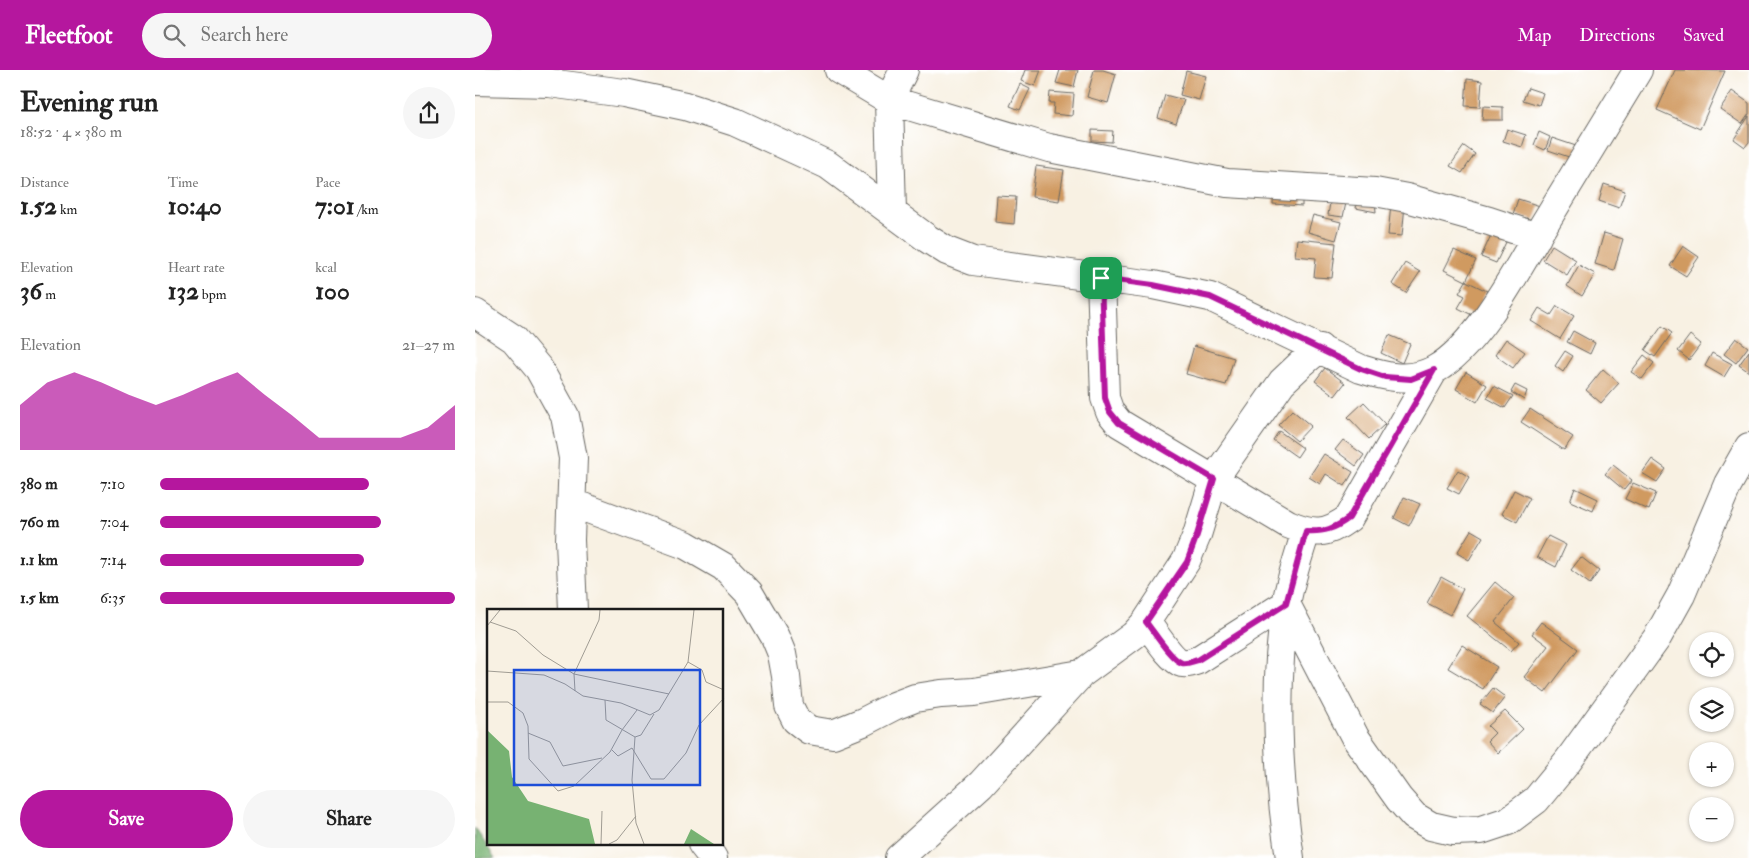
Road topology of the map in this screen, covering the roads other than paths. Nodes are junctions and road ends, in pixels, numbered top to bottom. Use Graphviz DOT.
graph roads {
  1 [pos="839,70"];
  2 [pos="904,70"];
  3 [pos="1638,70"];
  4 [pos="475,81"];
  5 [pos="889,100"];
  6 [pos="892,212"];
  7 [pos="1537,237"];
  8 [pos="1101,278"];
  9 [pos="475,313"];
  10 [pos="1320,348"];
  11 [pos="1434,370"];
  12 [pos="1749,447"];
  13 [pos="1214,479"];
  14 [pos="572,503"];
  15 [pos="1306,531"];
  16 [pos="1286,604"];
  17 [pos="573,609"];
  18 [pos="1146,622"];
  19 [pos="1081,674"];
  20 [pos="704,846"];
  21 [pos="713,858"];
  22 [pos="899,858"];
  23 [pos="1290,858"];
  1 -- 5 [label="street"];
  2 -- 5 [label="street"];
  3 -- 7 [label="street"];
  4 -- 6 [label="street"];
  5 -- 6 [label="street"];
  5 -- 7 [label="street"];
  6 -- 8 [label="street"];
  7 -- 11 [label="street"];
  8 -- 10 [label="street"];
  8 -- 13 [label="street"];
  9 -- 14 [label="street"];
  10 -- 11 [label="street"];
  10 -- 13 [label="street"];
  11 -- 15 [label="street"];
  12 -- 16 [label="street"];
  13 -- 15 [label="street"];
  13 -- 18 [label="street"];
  14 -- 17 [label="street"];
  14 -- 19 [label="street"];
  15 -- 16 [label="street"];
  16 -- 18 [label="street"];
  16 -- 23 [label="street"];
  18 -- 19 [label="street"];
  19 -- 22 [label="street"];
  20 -- 21 [label="street"];
}
